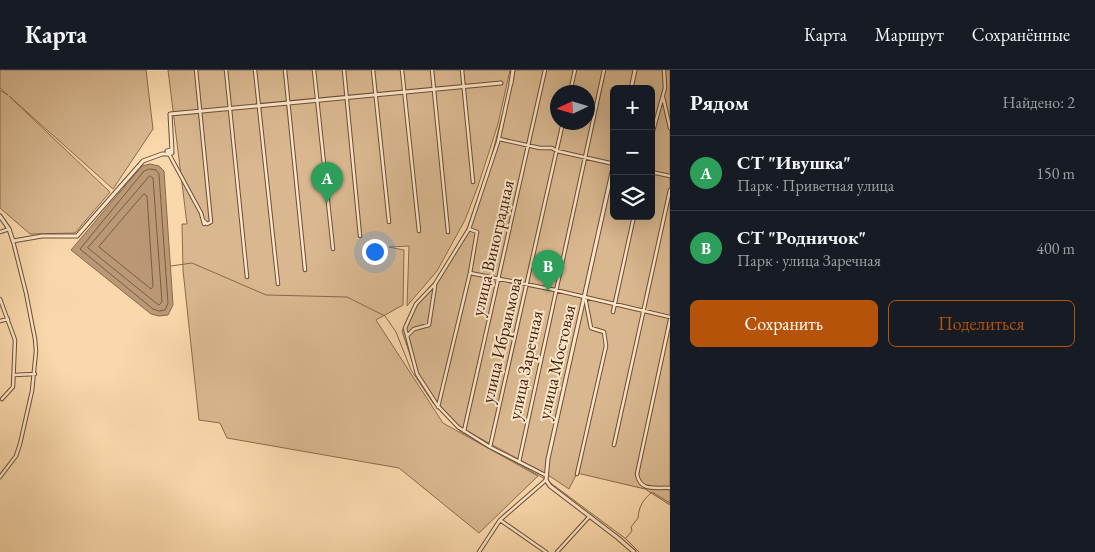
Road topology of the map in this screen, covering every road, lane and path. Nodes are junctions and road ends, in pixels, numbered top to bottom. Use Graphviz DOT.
graph roads {
  1 [pos="196,70"];
  2 [pos="226,70"];
  3 [pos="256,70"];
  4 [pos="285,70"];
  5 [pos="314,70"];
  6 [pos="344,70"];
  7 [pos="373,70"];
  8 [pos="402,70"];
  9 [pos="432,70"];
  10 [pos="462,70"];
  11 [pos="513,70"];
  12 [pos="545,70"];
  13 [pos="575,70"];
  14 [pos="604,70"];
  15 [pos="636,70"];
  16 [pos="664,70"];
  17 [pos="501,83"];
  18 [pos="511,83"];
  19 [pos="572,85"];
  20 [pos="632,85"];
  21 [pos="463,86"];
  22 [pos="434,89"];
  23 [pos="404,91"];
  24 [pos="375,94"];
  25 [pos="663,96"];
  26 [pos="347,97"];
  27 [pos="317,100"];
  28 [pos="288,102"];
  29 [pos="259,105"];
  30 [pos="229,108"];
  31 [pos="200,111"];
  32 [pos="670,128"];
  33 [pos="561,130"];
  34 [pos="653,130"];
  35 [pos="499,139"];
  36 [pos="528,145"];
  37 [pos="556,151"];
  38 [pos="170,152"];
  39 [pos="585,157"];
  40 [pos="610,163"];
  41 [pos="655,173"];
  42 [pos="612,175"];
  43 [pos="670,176"];
  44 [pos="473,182"];
  45 [pos="670,190"];
  46 [pos="1,217"];
  47 [pos="633,220"];
  48 [pos="389,222"];
  49 [pos="9,229"];
  50 [pos="469,229"];
  51 [pos="419,230"];
  52 [pos="0,232"];
  53 [pos="448,232"];
  54 [pos="360,236"];
  55 [pos="14,242"];
  56 [pos="333,249"];
  57 [pos="305,270"];
  58 [pos="470,273"];
  59 [pos="247,277"];
  60 [pos="499,279"];
  61 [pos="278,284"];
  62 [pos="435,284"];
  63 [pos="526,284"];
  64 [pos="555,290"];
  65 [pos="585,297"];
  66 [pos="0,300"];
  67 [pos="614,304"];
  68 [pos="643,311"];
  69 [pos="613,312"];
  70 [pos="670,318"];
  71 [pos="8,319"];
  72 [pos="0,321"];
  73 [pos="407,337"];
  74 [pos="34,374"];
  75 [pos="14,375"];
  76 [pos="2,398"];
  77 [pos="438,407"];
  78 [pos="464,430"];
  79 [pos="614,446"];
  80 [pos="490,447"];
  81 [pos="518,462"];
  82 [pos="577,474"];
  83 [pos="0,477"];
  84 [pos="547,478"];
  85 [pos="670,488"];
  86 [pos="590,517"];
  87 [pos="500,520"];
  88 [pos="478,552"];
  89 [pos="546,552"];
  90 [pos="557,552"];
  91 [pos="634,552"];
  1 -- 31 [label="street"];
  2 -- 30 [label="street"];
  3 -- 29 [label="street"];
  4 -- 28 [label="street"];
  5 -- 27 [label="street"];
  6 -- 26 [label="street"];
  7 -- 24 [label="street"];
  8 -- 23 [label="street"];
  9 -- 22 [label="street"];
  10 -- 21 [label="street"];
  11 -- 18 [label="street"];
  12 -- 36 [label="street, улица Виноградная"];
  13 -- 19 [label="street"];
  14 -- 39 [label="street, улица Заречная"];
  15 -- 20 [label="street"];
  16 -- 25 [label="street"];
  17 -- 21 [label="street"];
  18 -- 35 [label="street"];
  21 -- 22 [label="street"];
  21 -- 44 [label="street"];
  22 -- 23 [label="street"];
  22 -- 53 [label="street"];
  23 -- 24 [label="street"];
  23 -- 51 [label="street"];
  24 -- 26 [label="street"];
  24 -- 48 [label="street"];
  25 -- 32 [label="street"];
  25 -- 34 [label="street"];
  26 -- 27 [label="street"];
  26 -- 54 [label="street"];
  27 -- 28 [label="street"];
  27 -- 56 [label="street"];
  28 -- 29 [label="street"];
  28 -- 57 [label="street"];
  29 -- 30 [label="street"];
  29 -- 61 [label="street"];
  30 -- 31 [label="street"];
  30 -- 59 [label="street"];
  31 -- 38 [label="street"];
  31 -- 38 [label="street"];
  33 -- 37 [label="street, улица Ибраимова"];
  35 -- 36 [label="street"];
  35 -- 50 [label="street"];
  36 -- 37 [label="street"];
  36 -- 60 [label="street, улица Виноградная"];
  37 -- 39 [label="street"];
  37 -- 63 [label="street, улица Ибраимова"];
  38 -- 55 [label="street"];
  39 -- 40 [label="street"];
  39 -- 64 [label="street, улица Заречная"];
  41 -- 43 [label="street"];
  42 -- 65 [label="street, улица Мостовая"];
  45 -- 68 [label="street"];
  46 -- 49 [label="street"];
  47 -- 67 [label="street"];
  49 -- 52 [label="street"];
  49 -- 55 [label="street"];
  50 -- 58 [label="street"];
  50 -- 62 [label="street"];
  55 -- 74 [label="street"];
  58 -- 60 [label="street"];
  58 -- 77 [label="street"];
  60 -- 63 [label="street"];
  60 -- 78 [label="street, улица Виноградная"];
  62 -- 73 [label="street"];
  62 -- 73 [label="street"];
  63 -- 64 [label="street"];
  63 -- 80 [label="street, улица Ибраимова"];
  64 -- 65 [label="street"];
  64 -- 81 [label="street, улица Заречная"];
  65 -- 67 [label="street"];
  65 -- 82 [label="street"];
  65 -- 84 [label="street, улица Мостовая"];
  66 -- 71 [label="street"];
  67 -- 68 [label="street"];
  67 -- 69 [label="street"];
  68 -- 70 [label="street"];
  68 -- 79 [label="street"];
  70 -- 85 [label="street"];
  71 -- 72 [label="street"];
  71 -- 75 [label="street"];
  73 -- 77 [label="street"];
  74 -- 75 [label="street"];
  74 -- 83 [label="street"];
  75 -- 76 [label="street"];
  77 -- 78 [label="street"];
  78 -- 80 [label="street"];
  80 -- 81 [label="street"];
  81 -- 84 [label="street"];
  84 -- 86 [label="street"];
  84 -- 87 [label="street"];
  86 -- 90 [label="street"];
  86 -- 91 [label="street"];
  87 -- 88 [label="street"];
  87 -- 89 [label="street"];
}
